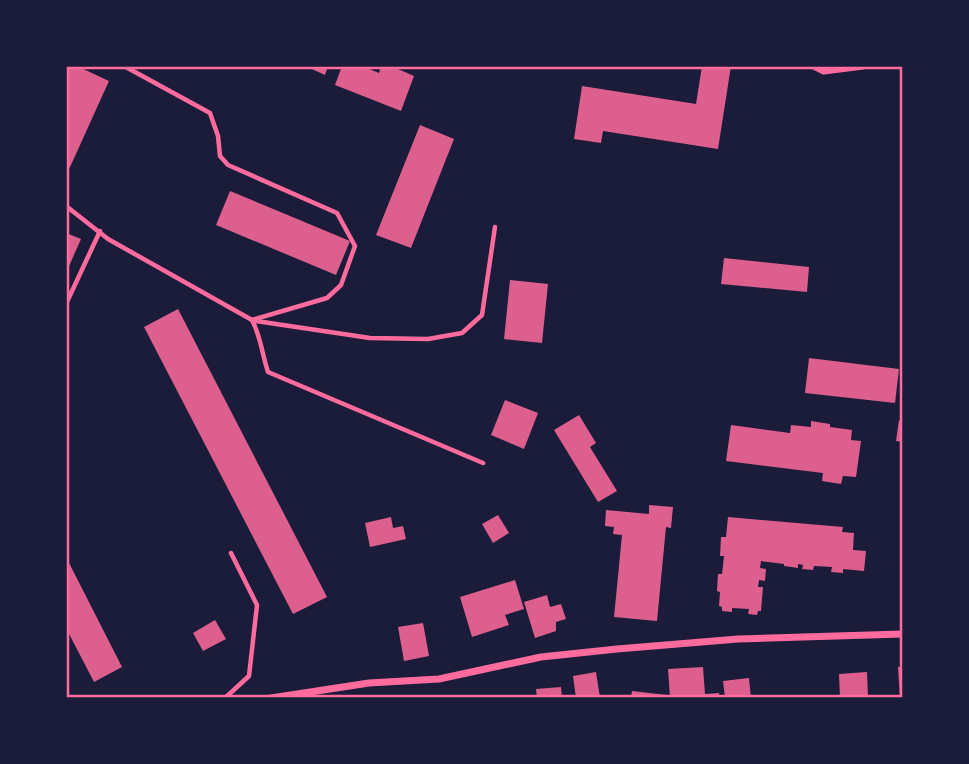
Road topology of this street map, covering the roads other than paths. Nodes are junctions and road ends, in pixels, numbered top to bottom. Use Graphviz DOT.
graph roads {
  1 [pos="124,66"];
  2 [pos="814,66"];
  3 [pos="863,66"];
  4 [pos="66,206"];
  5 [pos="495,227"];
  6 [pos="100,231"];
  7 [pos="66,304"];
  8 [pos="252,320"];
  9 [pos="483,463"];
  10 [pos="231,552"];
  11 [pos="902,634"];
  12 [pos="225,698"];
  13 [pos="271,698"];
  1 -- 8 [label="lane"];
  2 -- 3 [label="street"];
  4 -- 6 [label="lane"];
  5 -- 8 [label="lane"];
  6 -- 7 [label="lane"];
  6 -- 8 [label="lane"];
  8 -- 9 [label="lane"];
  10 -- 12 [label="lane"];
  11 -- 13 [label="street"];
}
